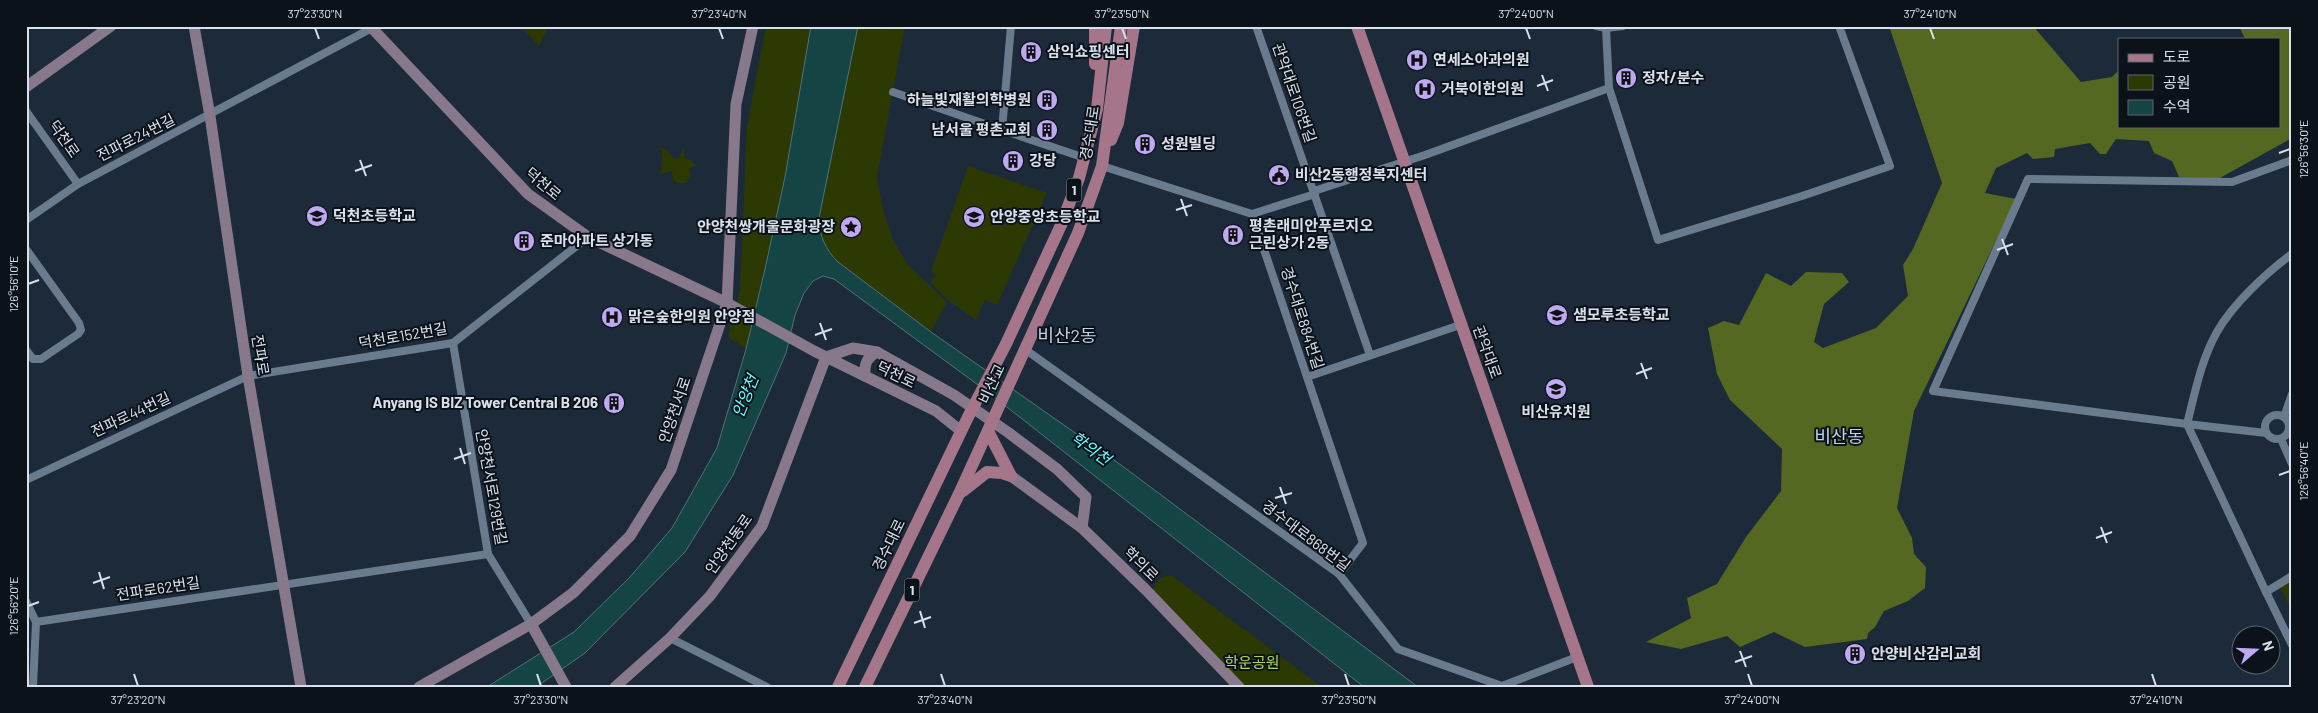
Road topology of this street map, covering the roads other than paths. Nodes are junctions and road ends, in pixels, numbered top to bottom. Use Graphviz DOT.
graph roads {
  1 [pos="111,26"];
  2 [pos="194,26"];
  3 [pos="753,26"];
  4 [pos="1011,26"];
  5 [pos="1095,26"];
  6 [pos="1106,26"];
  7 [pos="1121,26"];
  8 [pos="1134,26"];
  9 [pos="1256,26"];
  10 [pos="1357,26"];
  11 [pos="1596,26"];
  12 [pos="1623,26"];
  13 [pos="1839,26"];
  14 [pos="371,27"];
  15 [pos="1606,28"];
  16 [pos="26,88"];
  17 [pos="1609,88"];
  18 [pos="893,92"];
  19 [pos="1097,109"];
  20 [pos="26,111"];
  21 [pos="210,116"];
  22 [pos="1002,130"];
  23 [pos="1085,158"];
  24 [pos="2292,160"];
  25 [pos="1405,161"];
  26 [pos="1102,166"];
  27 [pos="78,184"];
  28 [pos="1315,193"];
  29 [pos="1252,214"];
  30 [pos="26,220"];
  31 [pos="588,237"];
  32 [pos="26,249"];
  33 [pos="2292,254"];
  34 [pos="726,303"];
  35 [pos="1460,326"];
  36 [pos="453,343"];
  37 [pos="1006,344"];
  38 [pos="26,350"];
  39 [pos="1026,350"];
  40 [pos="877,352"];
  41 [pos="1370,355"];
  42 [pos="826,357"];
  43 [pos="248,376"];
  44 [pos="864,376"];
  45 [pos="1307,378"];
  46 [pos="2292,394"];
  47 [pos="968,416"];
  48 [pos="2284,417"];
  49 [pos="2186,424"];
  50 [pos="961,431"];
  51 [pos="988,431"];
  52 [pos="2266,433"];
  53 [pos="2281,439"];
  54 [pos="2292,464"];
  55 [pos="1011,476"];
  56 [pos="26,480"];
  57 [pos="959,494"];
  58 [pos="1082,528"];
  59 [pos="488,554"];
  60 [pos="1339,574"];
  61 [pos="2292,576"];
  62 [pos="284,584"];
  63 [pos="2266,592"];
  64 [pos="26,601"];
  65 [pos="36,622"];
  66 [pos="531,624"];
  67 [pos="670,638"];
  68 [pos="2292,645"];
  69 [pos="1577,657"];
  70 [pos="748,678"];
  71 [pos="33,687"];
  72 [pos="301,687"];
  73 [pos="419,687"];
  74 [pos="566,687"];
  75 [pos="615,687"];
  76 [pos="743,687"];
  77 [pos="766,687"];
  78 [pos="838,687"];
  79 [pos="865,687"];
  80 [pos="1238,687"];
  81 [pos="1588,687"];
  1 -- 16 [label="street"];
  2 -- 21 [label="street, 전파로"];
  3 -- 34 [label="street, 안양천서로"];
  4 -- 22 [label="street"];
  5 -- 19 [label="main road"];
  6 -- 19 [label="main road, 경수대로 / 1"];
  7 -- 26 [label="main road, 경수대로 / 1"];
  8 -- 26 [label="main road"];
  9 -- 28 [label="street, 관악대로106번길"];
  10 -- 25 [label="main road, 관악대로"];
  11 -- 15 [label="street"];
  12 -- 15 [label="street"];
  13 -- 17 [label="street"];
  14 -- 21 [label="street, 전파로24번길"];
  14 -- 31 [label="street, 덕천로"];
  15 -- 17 [label="street"];
  17 -- 25 [label="street"];
  18 -- 22 [label="street"];
  19 -- 23 [label="main road, 경수대로 / 1"];
  20 -- 27 [label="street, 덕천로"];
  21 -- 27 [label="street, 전파로24번길"];
  21 -- 43 [label="street, 전파로"];
  22 -- 23 [label="street"];
  23 -- 37 [label="main road, 경수대로 / 1"];
  24 -- 49 [label="street"];
  25 -- 28 [label="street"];
  25 -- 35 [label="main road, 관악대로"];
  26 -- 29 [label="street"];
  26 -- 39 [label="main road, 경수대로 / 1"];
  27 -- 30 [label="street, 전파로24번길"];
  28 -- 29 [label="street"];
  28 -- 41 [label="street, 관악대로106번길"];
  29 -- 45 [label="street, 경수대로884번길"];
  31 -- 34 [label="street, 덕천로"];
  31 -- 36 [label="street, 덕천로152번길"];
  32 -- 38 [label="street"];
  33 -- 49 [label="street"];
  34 -- 42 [label="street, 덕천로"];
  34 -- 66 [label="street, 안양천서로"];
  35 -- 41 [label="street"];
  35 -- 69 [label="main road, 관악대로"];
  36 -- 43 [label="street, 덕천로152번길"];
  36 -- 59 [label="street, 안양천서로129번길"];
  37 -- 47 [label="main road, 비산교 / 1"];
  39 -- 51 [label="main road, 비산교 / 1"];
  39 -- 60 [label="street, 경수대로868번길"];
  40 -- 42 [label="street"];
  40 -- 44 [label="street"];
  40 -- 58 [label="street"];
  41 -- 45 [label="street"];
  42 -- 44 [label="street, 덕천로"];
  42 -- 67 [label="street, 안양천동로"];
  43 -- 56 [label="street, 전파로44번길"];
  43 -- 62 [label="street, 전파로"];
  44 -- 50 [label="street, 덕천로"];
  45 -- 60 [label="street, 경수대로884번길"];
  46 -- 48 [label="street"];
  47 -- 50 [label="main road, 경수대로 / 1"];
  48 -- 52 [label="street"];
  48 -- 53 [label="street"];
  49 -- 52 [label="street"];
  49 -- 63 [label="street"];
  50 -- 78 [label="main road, 경수대로 / 1"];
  51 -- 55 [label="main road"];
  51 -- 57 [label="main road, 1"];
  52 -- 53 [label="street"];
  53 -- 54 [label="street"];
  55 -- 57 [label="main road"];
  55 -- 58 [label="street, 학의로"];
  57 -- 79 [label="main road, 1"];
  58 -- 80 [label="street, 학의로"];
  59 -- 62 [label="street, 전파로62번길"];
  59 -- 66 [label="street, 안양천서로129번길"];
  60 -- 69 [label="street, 경수대로868번길"];
  61 -- 63 [label="street"];
  62 -- 65 [label="street, 전파로62번길"];
  62 -- 72 [label="street, 전파로"];
  63 -- 68 [label="street"];
  64 -- 65 [label="street"];
  65 -- 71 [label="street"];
  66 -- 73 [label="street, 안양천서로"];
  66 -- 74 [label="street"];
  67 -- 70 [label="street"];
  67 -- 75 [label="street, 안양천동로"];
  69 -- 81 [label="main road, 관악대로"];
  70 -- 76 [label="street"];
  70 -- 77 [label="street"];
}
